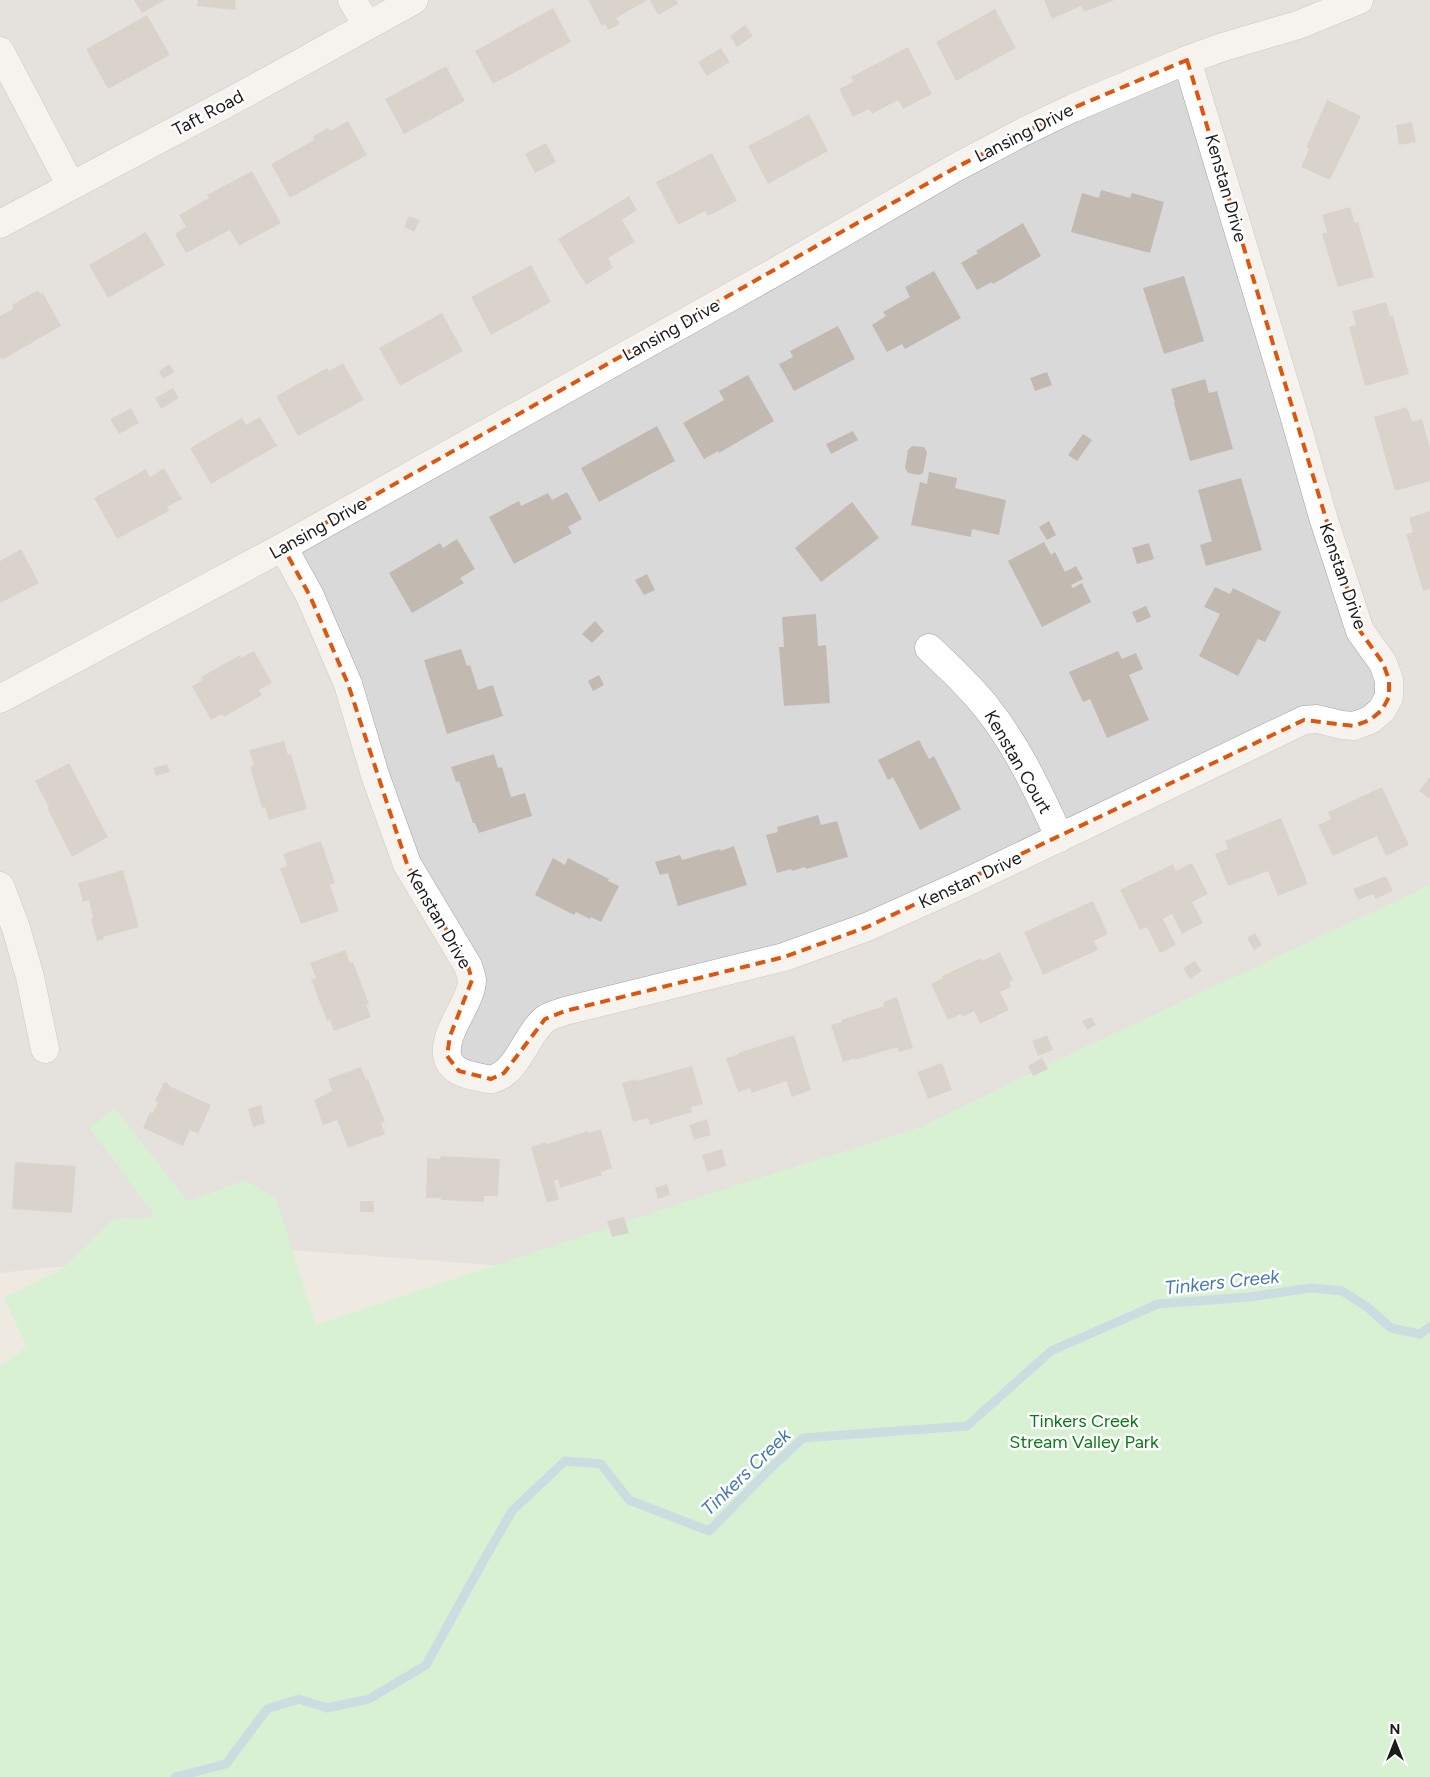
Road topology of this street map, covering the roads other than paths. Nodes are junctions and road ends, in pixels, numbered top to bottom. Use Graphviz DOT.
graph roads {
  1 [pos="352,0"];
  2 [pos="414,0"];
  3 [pos="1359,0"];
  4 [pos="367,25"];
  5 [pos="0,51"];
  6 [pos="1187,60"];
  7 [pos="71,186"];
  8 [pos="0,224"];
  9 [pos="283,547"];
  10 [pos="929,648"];
  11 [pos="0,699"];
  12 [pos="1060,838"];
  13 [pos="0,886"];
  14 [pos="45,1049"];
  1 -- 4 [label="street"];
  2 -- 4 [label="street, Taft Road"];
  3 -- 6 [label="street, Lansing Drive"];
  4 -- 7 [label="street, Taft Road"];
  5 -- 7 [label="street"];
  6 -- 9 [label="street, Lansing Drive"];
  6 -- 12 [label="street, Kenstan Drive"];
  7 -- 8 [label="street, Taft Road"];
  9 -- 11 [label="street, Lansing Drive"];
  9 -- 12 [label="street, Kenstan Drive"];
  10 -- 12 [label="street, Kenstan Court"];
  13 -- 14 [label="street"];
}
